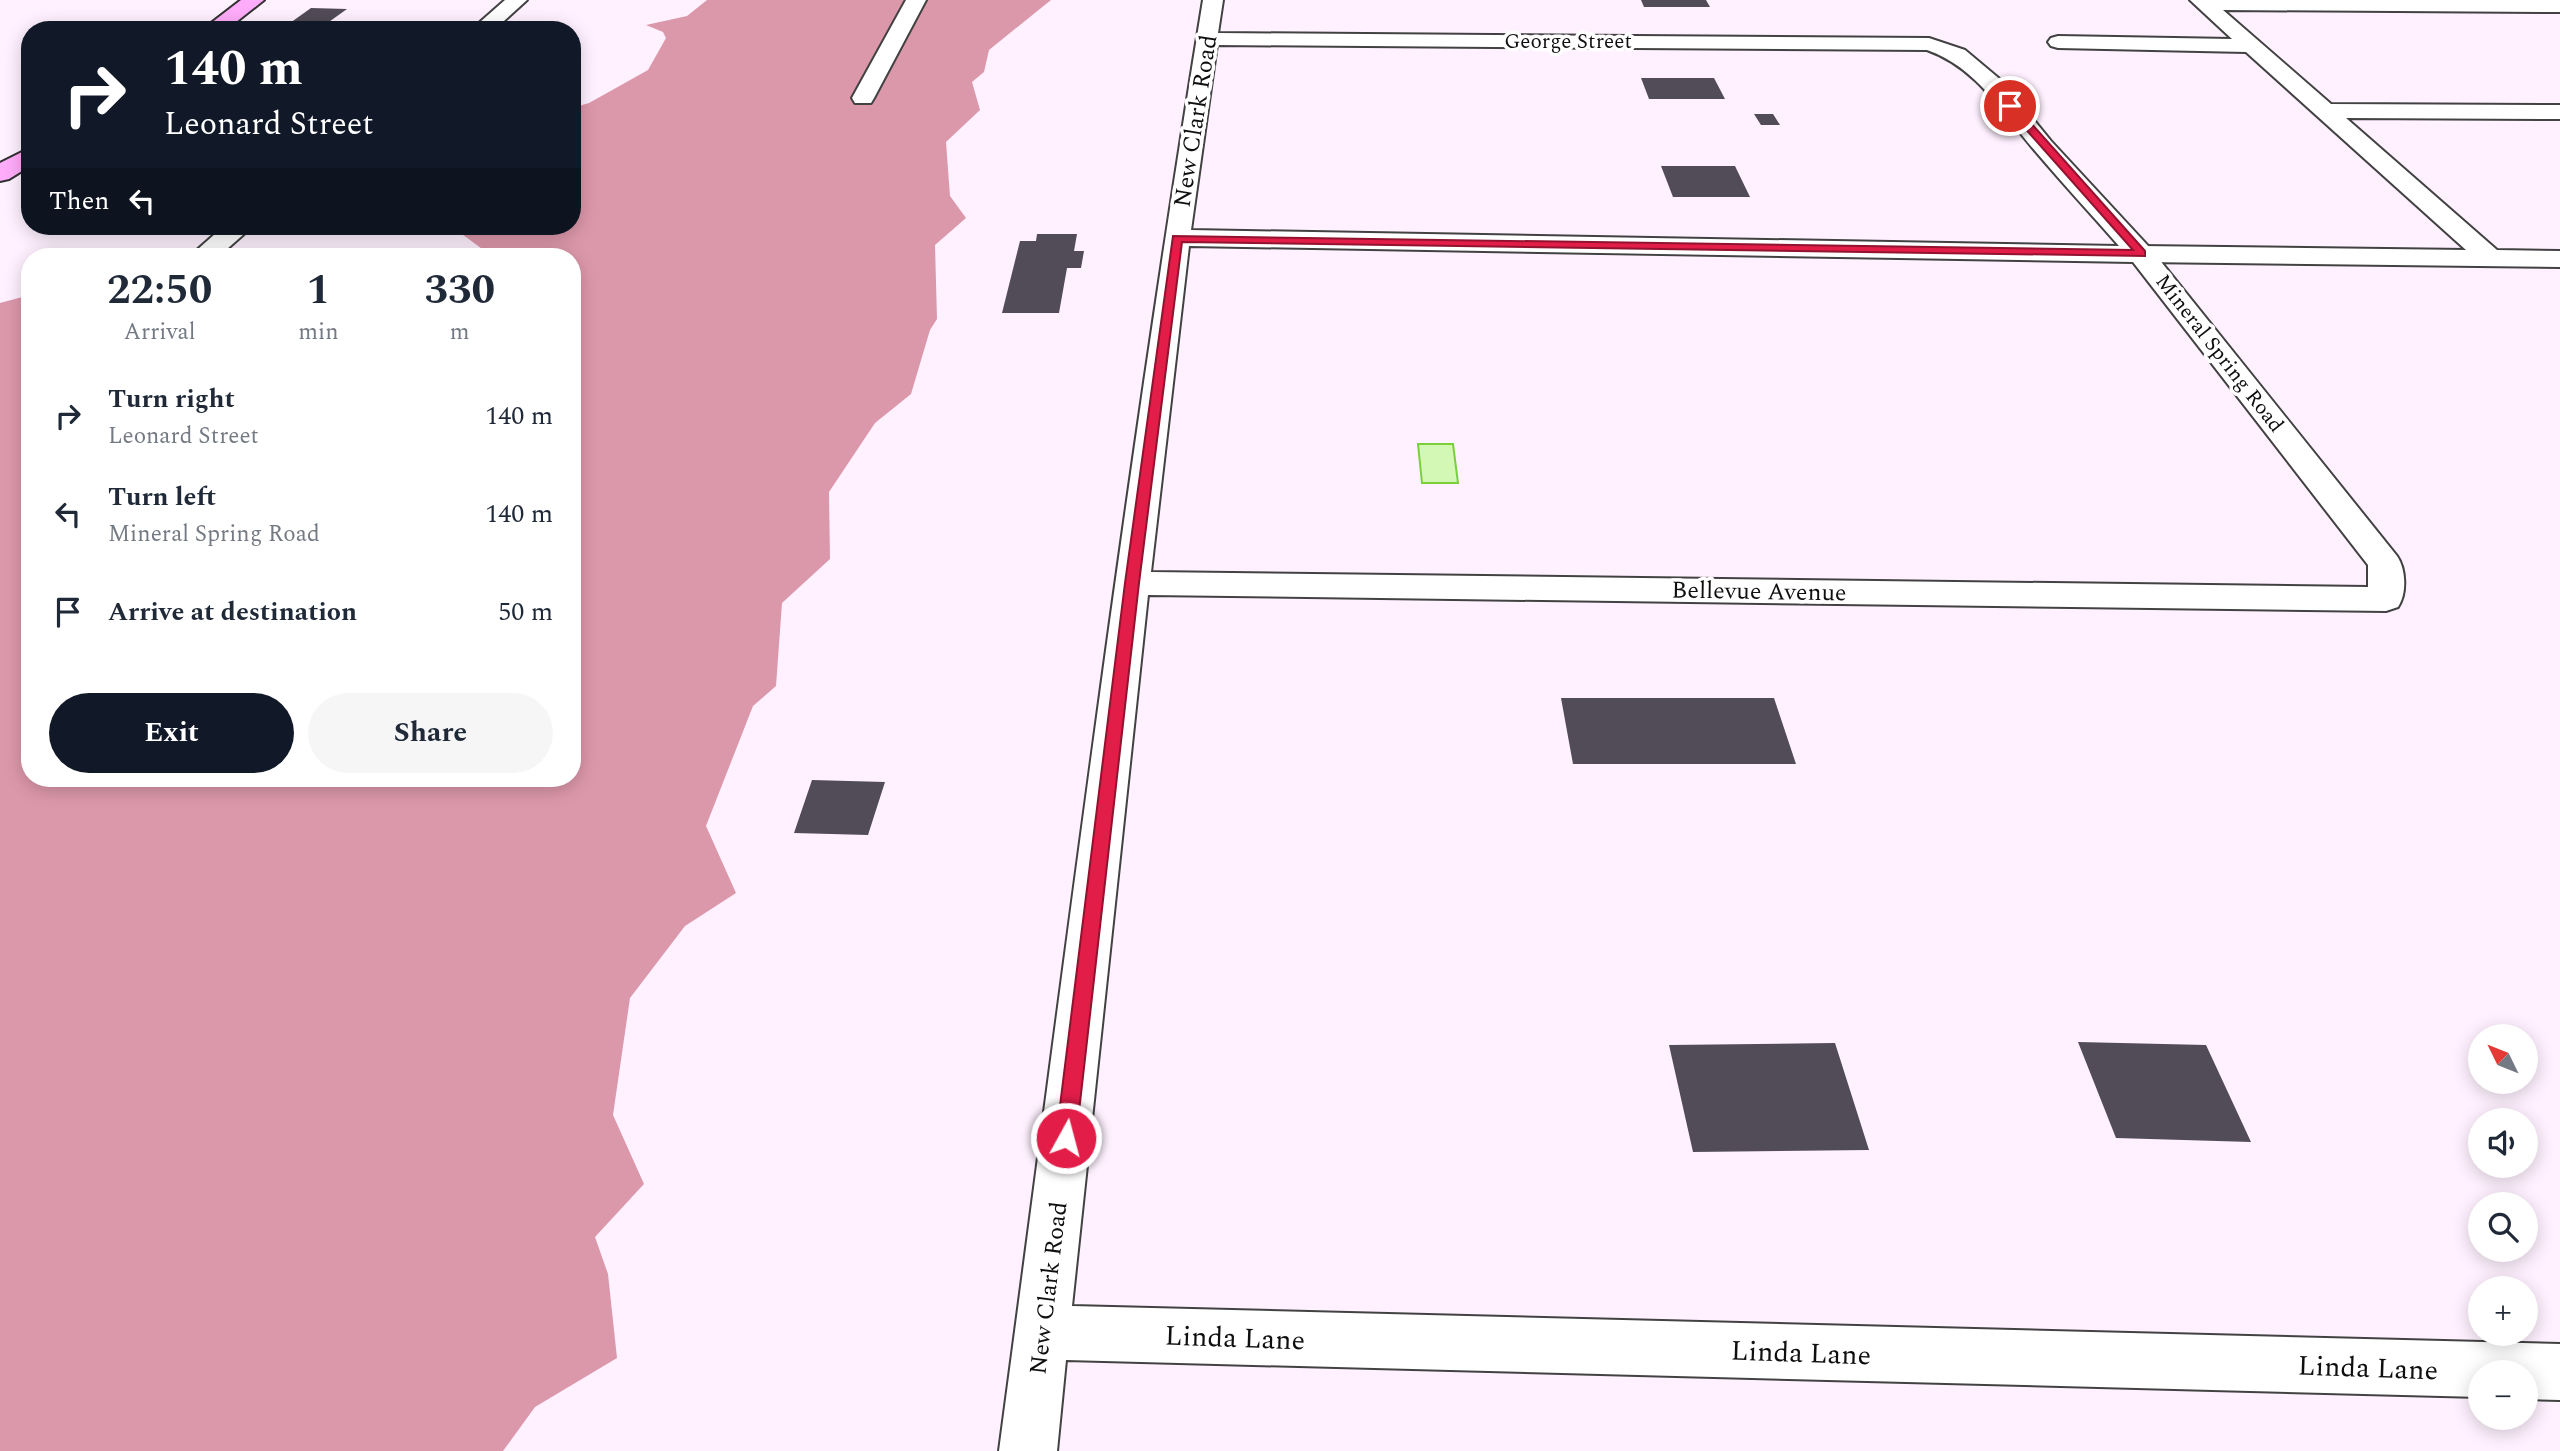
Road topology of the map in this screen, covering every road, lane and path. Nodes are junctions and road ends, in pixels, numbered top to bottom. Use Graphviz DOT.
graph roads {
  1 [pos="254,0"];
  2 [pos="517,0"];
  3 [pos="916,0"];
  4 [pos="1213,0"];
  5 [pos="2202,2"];
  6 [pos="2560,6"];
  7 [pos="225,21"];
  8 [pos="492,21"];
  9 [pos="1208,39"];
  10 [pos="2058,42"];
  11 [pos="1929,44"];
  12 [pos="2252,46"];
  13 [pos="863,98"];
  14 [pos="2325,111"];
  15 [pos="2560,112"];
  16 [pos="21,161"];
  17 [pos="0,174"];
  18 [pos="229,235"];
  19 [pos="1177,238"];
  20 [pos="213,248"];
  21 [pos="2141,254"];
  22 [pos="2490,257"];
  23 [pos="2560,259"];
  24 [pos="1132,583"];
  25 [pos="2386,599"];
  26 [pos="1043,1332"];
  27 [pos="2560,1372"];
  28 [pos="1028,1451"];
  1 -- 7 [label="street"];
  2 -- 8 [label="street"];
  3 -- 13 [label="street"];
  4 -- 9 [label="street, New Clark Road"];
  5 -- 6 [label="street"];
  5 -- 12 [label="street"];
  9 -- 11 [label="street, George Street"];
  9 -- 19 [label="street, New Clark Road"];
  10 -- 12 [label="street"];
  11 -- 21 [label="street, Mineral Spring Road"];
  12 -- 14 [label="street"];
  14 -- 15 [label="street"];
  14 -- 22 [label="street"];
  16 -- 17 [label="street"];
  18 -- 20 [label="street"];
  19 -- 21 [label="street"];
  19 -- 24 [label="street, New Clark Road"];
  21 -- 22 [label="street"];
  21 -- 25 [label="street, Mineral Spring Road"];
  22 -- 23 [label="street"];
  24 -- 25 [label="street, Bellevue Avenue"];
  24 -- 26 [label="street, New Clark Road"];
  26 -- 27 [label="street, Linda Lane"];
  26 -- 28 [label="street, New Clark Road"];
}
